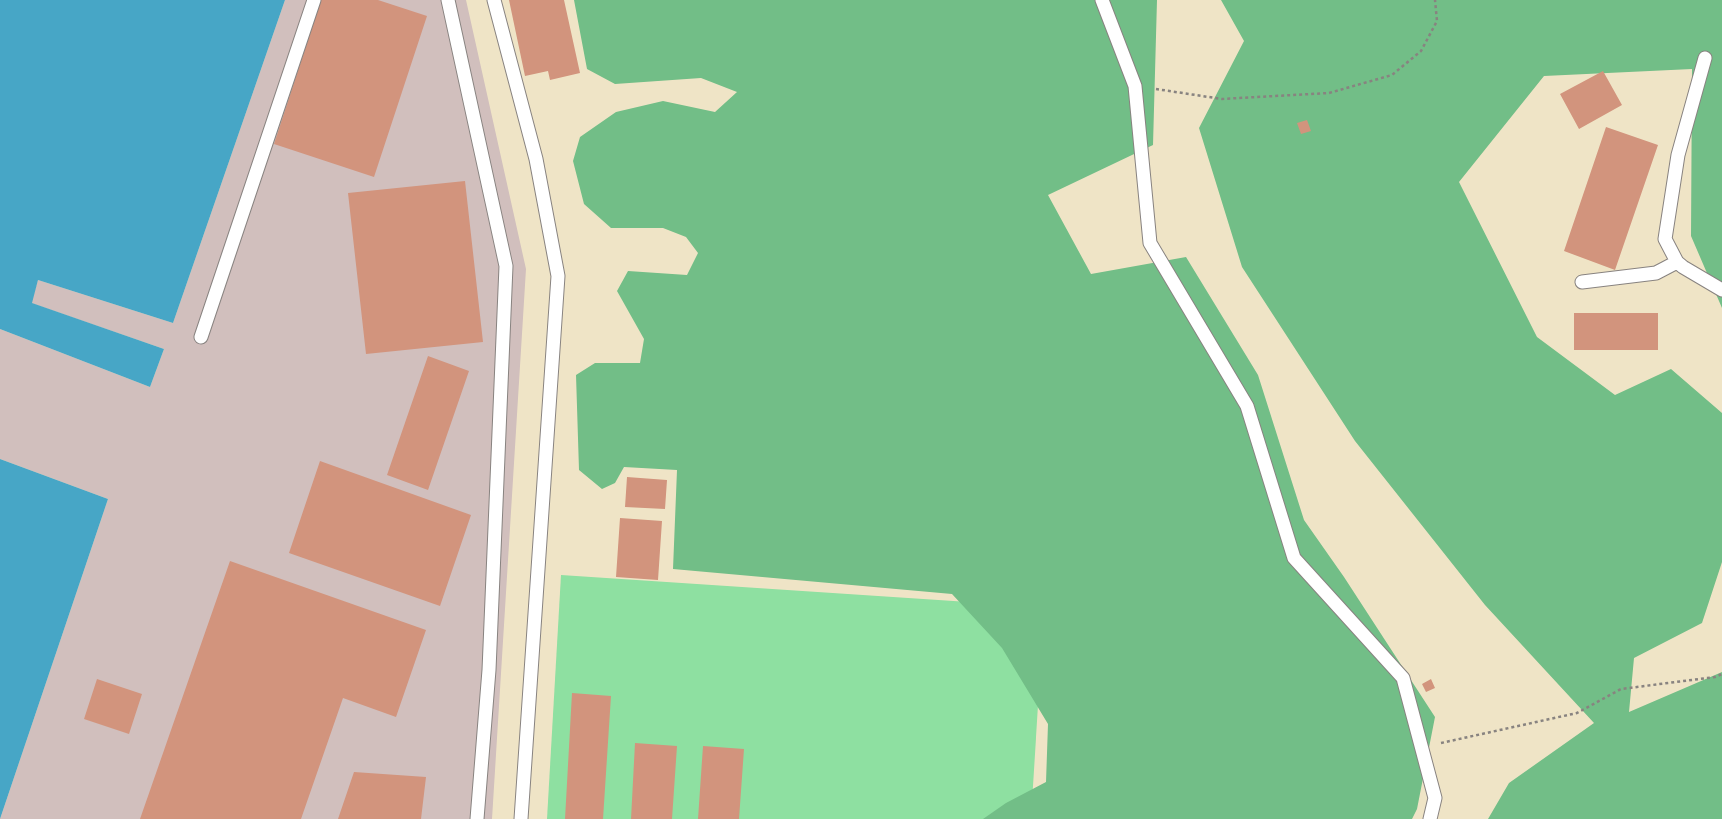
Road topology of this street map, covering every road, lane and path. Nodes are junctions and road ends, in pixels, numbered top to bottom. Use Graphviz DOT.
graph roads {
  1 [pos="314,0"];
  2 [pos="448,0"];
  3 [pos="494,0"];
  4 [pos="1102,0"];
  5 [pos="1435,0"];
  6 [pos="1705,58"];
  7 [pos="1136,86"];
  8 [pos="1677,262"];
  9 [pos="1582,282"];
  10 [pos="1722,290"];
  11 [pos="201,338"];
  12 [pos="1722,674"];
  13 [pos="1422,748"];
  14 [pos="477,819"];
  15 [pos="521,819"];
  16 [pos="1430,819"];
  1 -- 11 [label="lane"];
  2 -- 14 [label="lane"];
  3 -- 15 [label="lane"];
  4 -- 7 [label="lane"];
  5 -- 7 [label="path"];
  6 -- 8 [label="lane"];
  7 -- 13 [label="lane"];
  8 -- 9 [label="lane"];
  8 -- 10 [label="lane"];
  12 -- 13 [label="path"];
  13 -- 16 [label="lane"];
}
